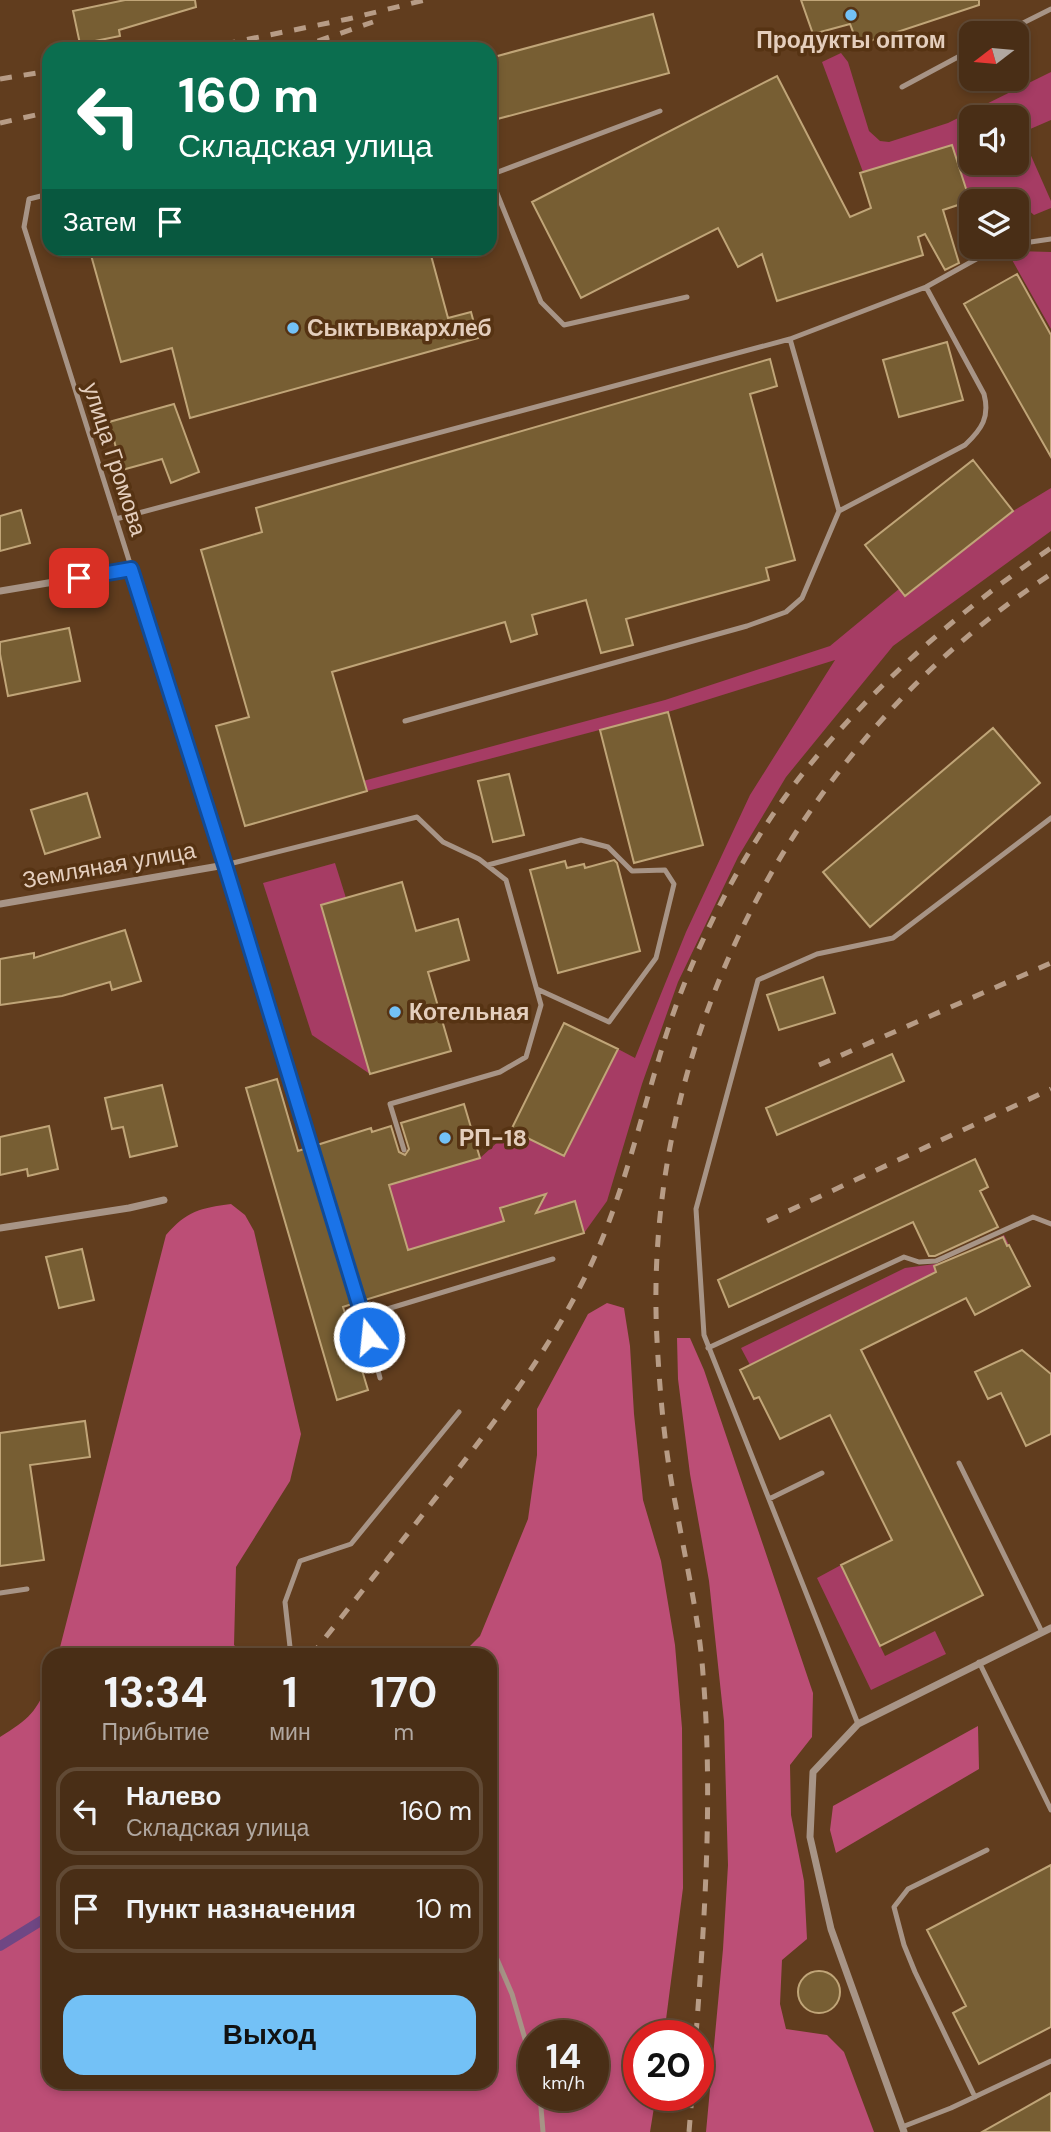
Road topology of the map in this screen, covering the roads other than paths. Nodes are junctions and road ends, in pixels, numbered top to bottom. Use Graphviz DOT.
graph roads {
  1 [pos="1051,9"];
  2 [pos="1027,21"];
  3 [pos="959,56"];
  4 [pos="902,87"];
  5 [pos="660,111"];
  6 [pos="497,173"];
  7 [pos="497,193"];
  8 [pos="42,196"];
  9 [pos="1051,239"];
  10 [pos="1029,242"];
  11 [pos="976,259"];
  12 [pos="926,287"];
  13 [pos="687,297"];
  14 [pos="790,339"];
  15 [pos="839,511"];
  16 [pos="116,519"];
  17 [pos="131,569"];
  18 [pos="0,591"];
  19 [pos="405,721"];
  20 [pos="1051,818"];
  21 [pos="225,865"];
  22 [pos="488,865"];
  23 [pos="0,904"];
  24 [pos="537,989"];
  25 [pos="404,1150"];
  26 [pos="164,1200"];
  27 [pos="1051,1224"];
  28 [pos="0,1228"];
  29 [pos="553,1259"];
  30 [pos="364,1316"];
  31 [pos="708,1348"];
  32 [pos="380,1378"];
  33 [pos="459,1412"];
  34 [pos="959,1463"];
  35 [pos="822,1473"];
  36 [pos="769,1499"];
  37 [pos="27,1589"];
  38 [pos="0,1593"];
  39 [pos="1051,1628"];
  40 [pos="1042,1632"];
  41 [pos="290,1648"];
  42 [pos="979,1662"];
  43 [pos="858,1724"];
  44 [pos="1051,1810"];
  45 [pos="987,1850"];
  46 [pos="497,1959"];
  47 [pos="520,2020"];
  48 [pos="1051,2061"];
  49 [pos="975,2097"];
  50 [pos="541,2111"];
  51 [pos="903,2130"];
  52 [pos="543,2132"];
  1 -- 2 [label="lane"];
  3 -- 4 [label="lane"];
  5 -- 6 [label="lane"];
  7 -- 13 [label="lane"];
  8 -- 16 [label="lane, улица Громова"];
  9 -- 10 [label="lane"];
  11 -- 12 [label="lane"];
  12 -- 14 [label="lane"];
  12 -- 15 [label="lane"];
  14 -- 15 [label="lane"];
  14 -- 16 [label="lane"];
  15 -- 19 [label="lane"];
  16 -- 17 [label="lane, улица Громова"];
  17 -- 18 [label="street"];
  17 -- 21 [label="lane, улица Громова"];
  20 -- 31 [label="lane"];
  21 -- 22 [label="lane"];
  21 -- 23 [label="street, Земляная улица"];
  21 -- 30 [label="lane, улица Громова"];
  22 -- 24 [label="lane"];
  22 -- 24 [label="lane"];
  24 -- 25 [label="lane"];
  26 -- 28 [label="street"];
  27 -- 31 [label="lane"];
  29 -- 30 [label="lane"];
  30 -- 32 [label="lane, улица Громова"];
  31 -- 36 [label="lane"];
  33 -- 41 [label="lane"];
  34 -- 40 [label="lane"];
  35 -- 36 [label="lane"];
  36 -- 43 [label="lane"];
  37 -- 38 [label="lane"];
  39 -- 40 [label="street"];
  40 -- 42 [label="street"];
  42 -- 43 [label="street"];
  42 -- 44 [label="lane"];
  43 -- 51 [label="street"];
  45 -- 49 [label="lane"];
  46 -- 47 [label="lane"];
  48 -- 49 [label="lane"];
  49 -- 51 [label="lane"];
  50 -- 52 [label="lane"];
}
